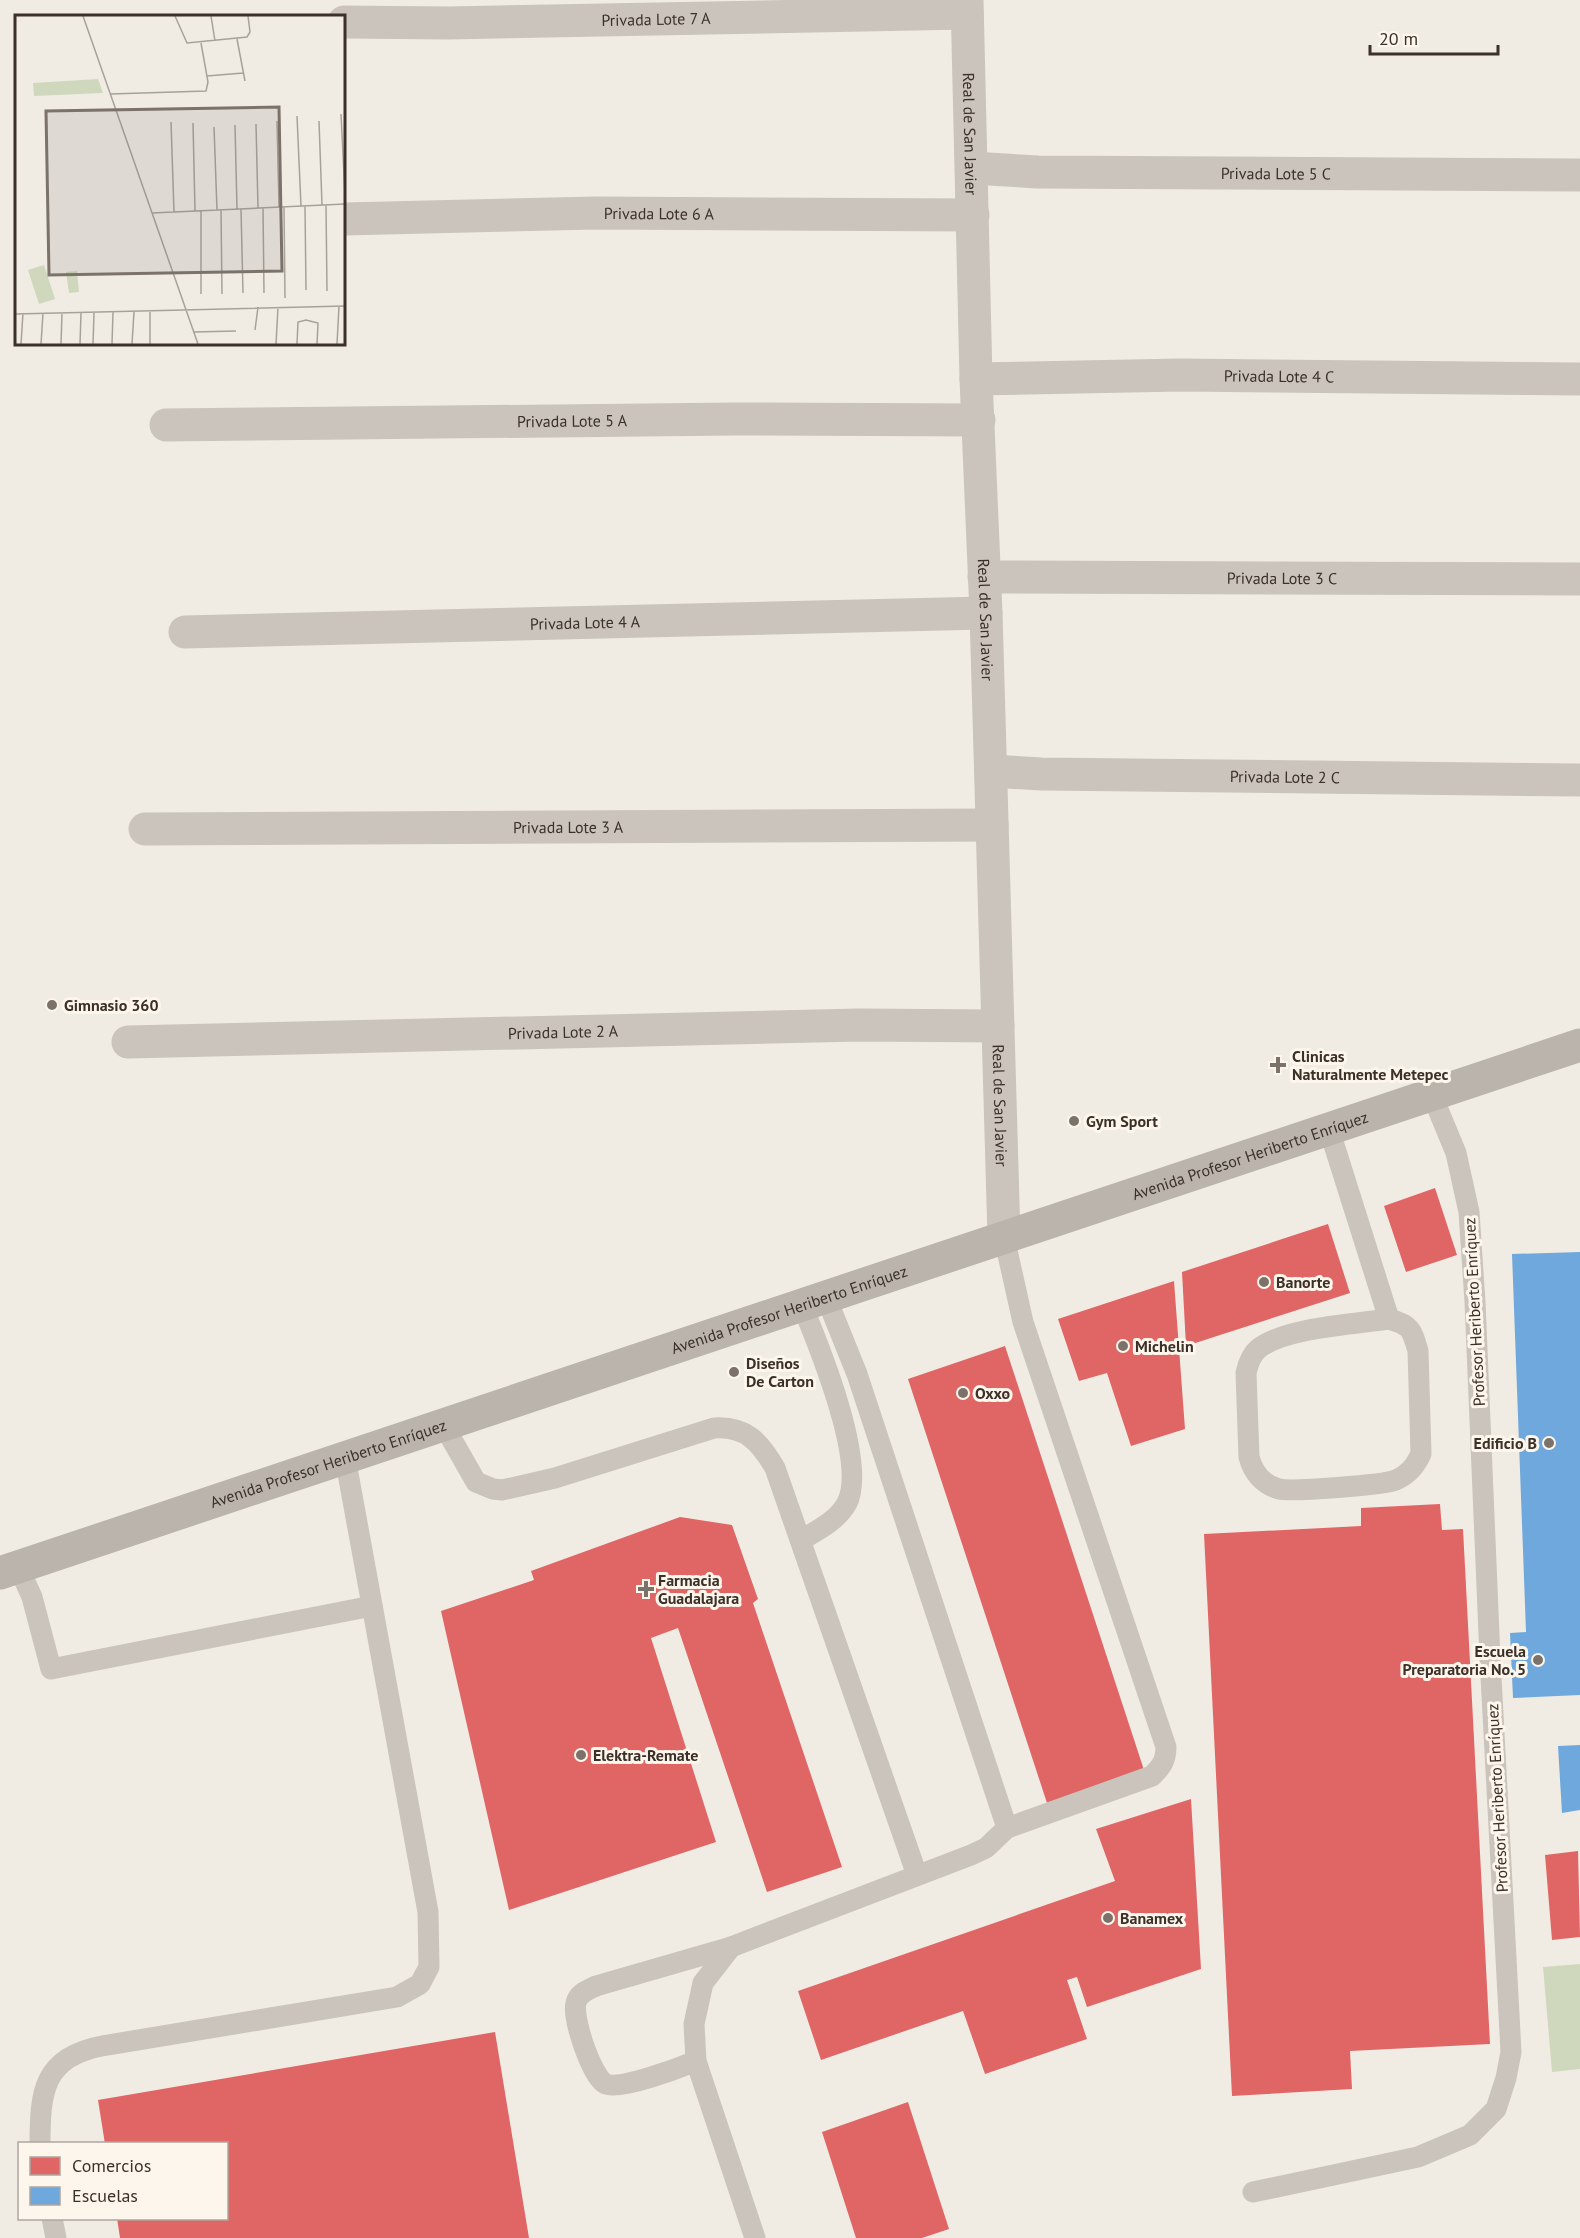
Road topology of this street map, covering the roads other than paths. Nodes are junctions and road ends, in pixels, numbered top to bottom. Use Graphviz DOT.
graph roads {
  1 [pos="967,7"];
  2 [pos="345,22"];
  3 [pos="972,168"];
  4 [pos="1580,175"];
  5 [pos="973,215"];
  6 [pos="345,219"];
  7 [pos="976,379"];
  8 [pos="1580,379"];
  9 [pos="979,420"];
  10 [pos="166,425"];
  11 [pos="984,577"];
  12 [pos="1580,579"];
  13 [pos="986,613"];
  14 [pos="185,632"];
  15 [pos="991,771"];
  16 [pos="1580,780"];
  17 [pos="992,825"];
  18 [pos="145,829"];
  19 [pos="998,1026"];
  20 [pos="128,1042"];
  21 [pos="1580,1045"];
  22 [pos="1432,1095"];
  23 [pos="1329,1129"];
  24 [pos="1004,1237"];
  25 [pos="814,1301"];
  26 [pos="1389,1319"];
  27 [pos="443,1424"];
  28 [pos="345,1457"];
  29 [pos="801,1540"];
  30 [pos="9,1570"];
  31 [pos="372,1606"];
  32 [pos="1007,1828"];
  33 [pos="917,1875"];
  34 [pos="731,1947"];
  35 [pos="696,2061"];
  36 [pos="40,2142"];
  37 [pos="1253,2192"];
  38 [pos="52,2220"];
  39 [pos="56,2238"];
  40 [pos="755,2238"];
  1 -- 2 [label="street, Privada Lote 7 A"];
  1 -- 3 [label="street, Real de San Javier"];
  3 -- 4 [label="street, Privada Lote 5 C"];
  3 -- 5 [label="street, Real de San Javier"];
  5 -- 6 [label="street, Privada Lote 6 A"];
  5 -- 7 [label="street, Real de San Javier"];
  7 -- 8 [label="street, Privada Lote 4 C"];
  7 -- 9 [label="street, Real de San Javier"];
  9 -- 10 [label="street, Privada Lote 5 A"];
  9 -- 11 [label="street, Real de San Javier"];
  11 -- 12 [label="street, Privada Lote 3 C"];
  11 -- 13 [label="street, Real de San Javier"];
  13 -- 14 [label="street, Privada Lote 4 A"];
  13 -- 15 [label="street, Real de San Javier"];
  15 -- 16 [label="street, Privada Lote 2 C"];
  15 -- 17 [label="street, Real de San Javier"];
  17 -- 18 [label="street, Privada Lote 3 A"];
  17 -- 19 [label="street, Real de San Javier"];
  19 -- 20 [label="street, Privada Lote 2 A"];
  19 -- 24 [label="street, Real de San Javier"];
  21 -- 22 [label="main road, Avenida Profesor Heriberto Enríquez"];
  22 -- 23 [label="main road, Avenida Profesor Heriberto Enríquez"];
  22 -- 37 [label="lane, Profesor Heriberto Enríquez"];
  23 -- 24 [label="main road, Avenida Profesor Heriberto Enríquez"];
  23 -- 26 [label="lane"];
  24 -- 25 [label="main road, Avenida Profesor Heriberto Enríquez"];
  24 -- 32 [label="lane"];
  25 -- 27 [label="main road, Avenida Profesor Heriberto Enríquez"];
  25 -- 29 [label="lane"];
  25 -- 32 [label="lane"];
  26 -- 26 [label="lane"];
  27 -- 28 [label="main road, Avenida Profesor Heriberto Enríquez"];
  27 -- 29 [label="lane"];
  28 -- 30 [label="main road, Avenida Profesor Heriberto Enríquez"];
  28 -- 31 [label="lane"];
  29 -- 33 [label="lane"];
  30 -- 31 [label="lane"];
  31 -- 36 [label="lane"];
  32 -- 33 [label="lane"];
  33 -- 34 [label="lane"];
  34 -- 35 [label="lane"];
  34 -- 35 [label="lane"];
  35 -- 40 [label="lane"];
  38 -- 39 [label="lane"];
}
